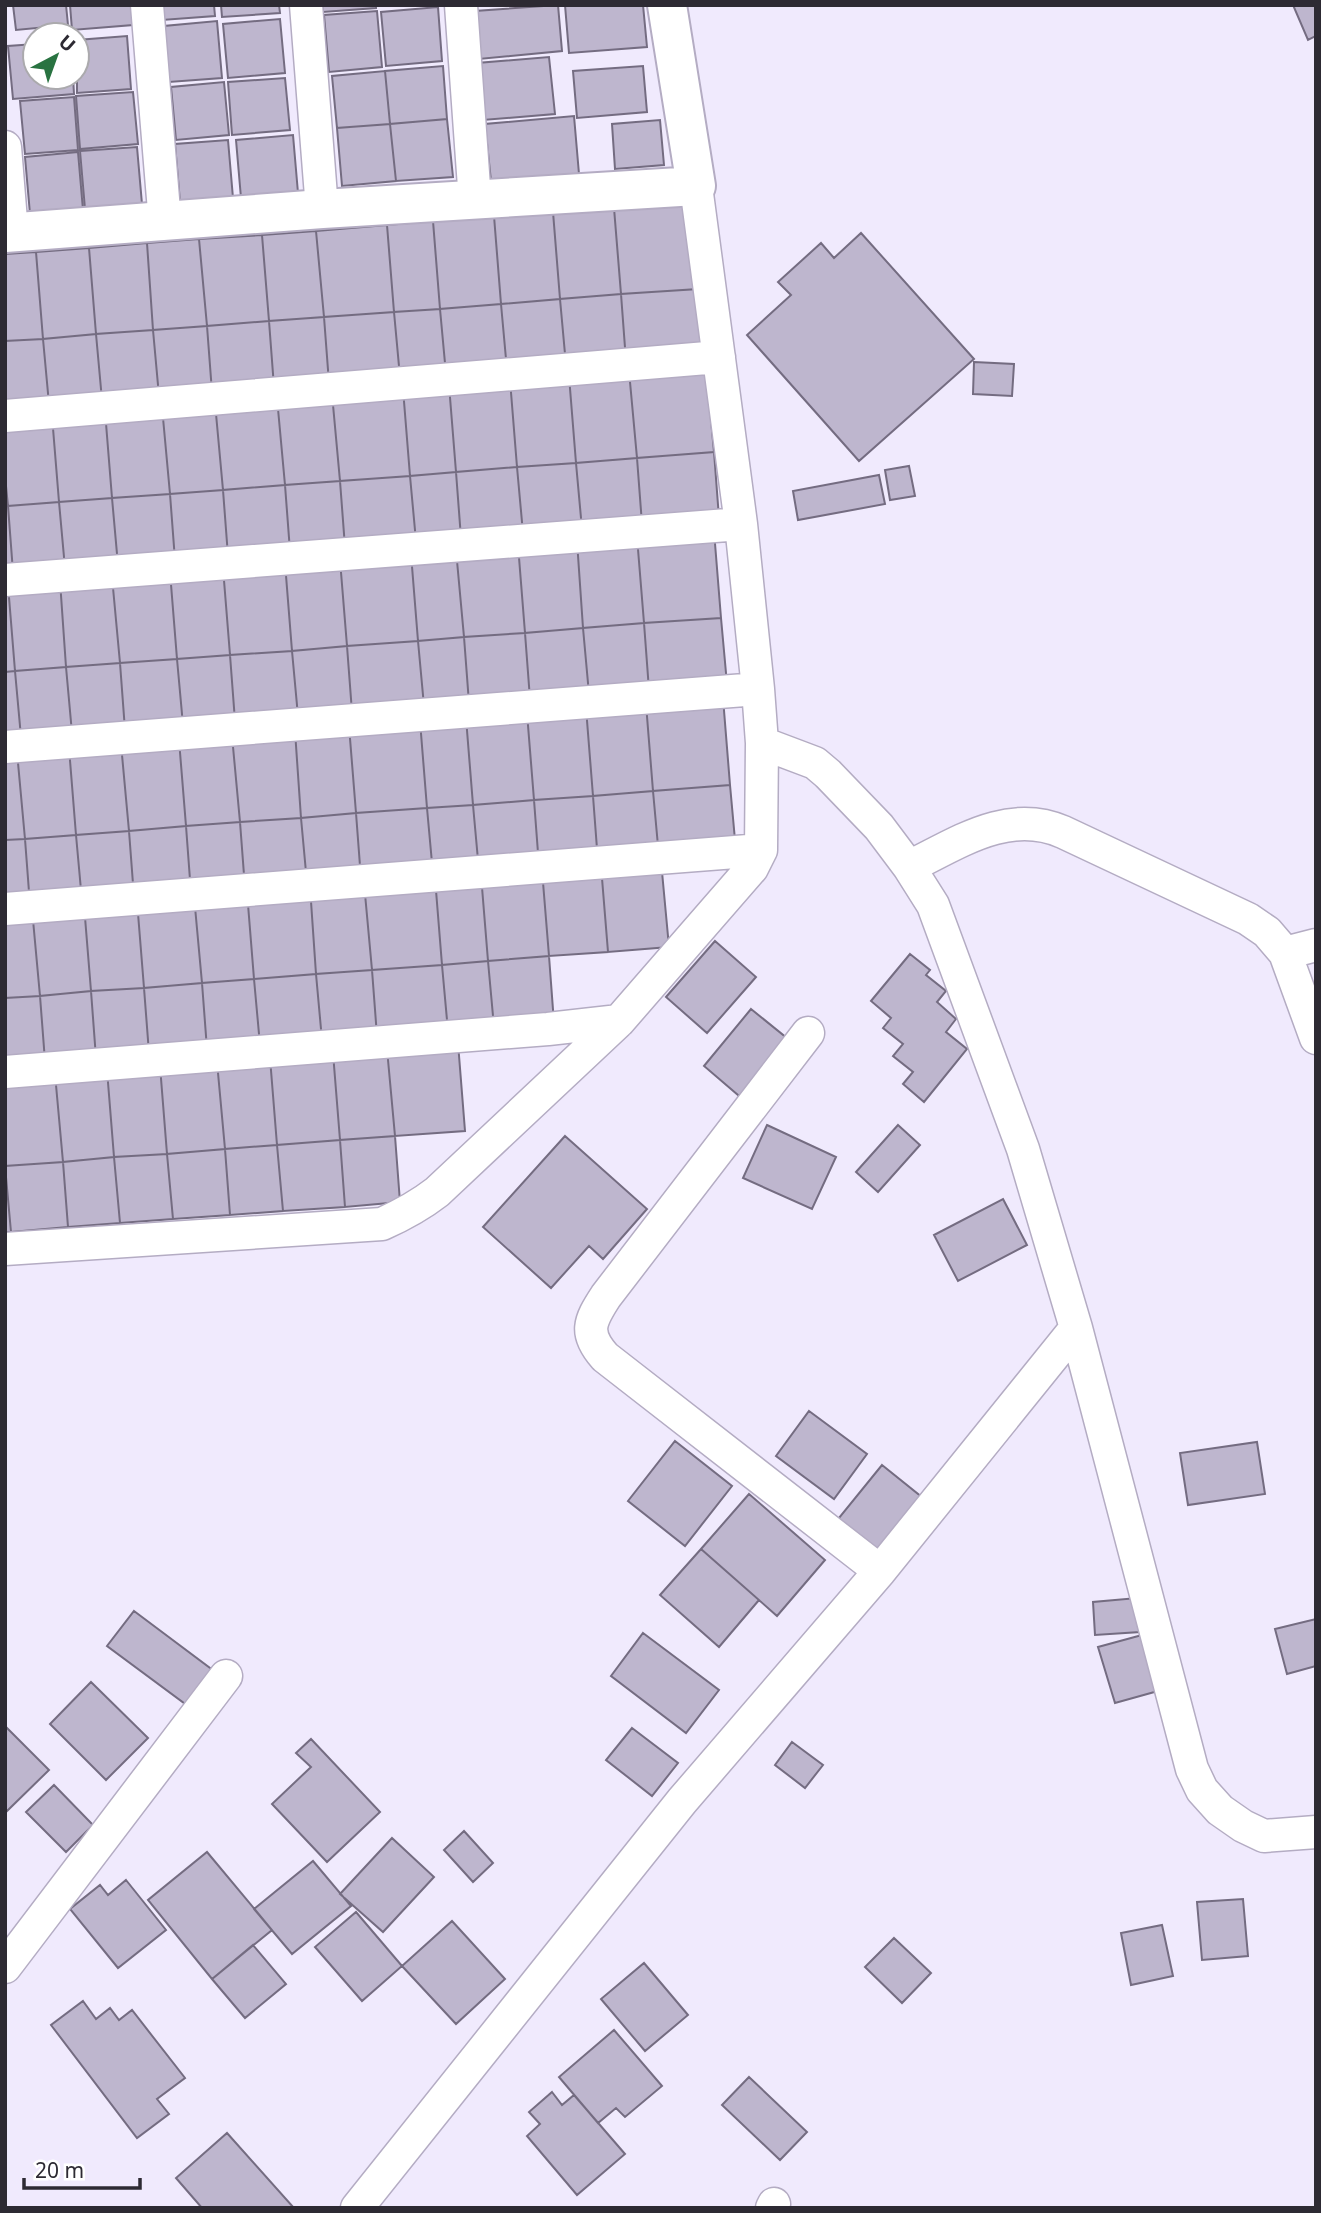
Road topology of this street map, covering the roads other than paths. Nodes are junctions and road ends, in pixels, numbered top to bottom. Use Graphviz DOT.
graph roads {
  1 [pos="147,5"];
  2 [pos="306,5"];
  3 [pos="461,5"];
  4 [pos="667,5"];
  5 [pos="5,147"];
  6 [pos="696,186"];
  7 [pos="475,201"];
  8 [pos="322,209"];
  9 [pos="165,223"];
  10 [pos="9,233"];
  11 [pos="719,356"];
  12 [pos="5,416"];
  13 [pos="741,524"];
  14 [pos="5,580"];
  15 [pos="758,689"];
  16 [pos="762,743"];
  17 [pos="5,747"];
  18 [pos="761,850"];
  19 [pos="909,867"];
  20 [pos="5,909"];
  21 [pos="1316,945"];
  22 [pos="1284,953"];
  23 [pos="619,1021"];
  24 [pos="808,1033"];
  25 [pos="1316,1038"];
  26 [pos="5,1072"];
  27 [pos="5,1249"];
  28 [pos="1076,1328"];
  29 [pos="880,1571"];
  30 [pos="226,1676"];
  31 [pos="1316,1832"];
  32 [pos="5,1967"];
  33 [pos="357,2208"];
  1 -- 9 [label="street"];
  2 -- 8 [label="street"];
  3 -- 7 [label="street"];
  4 -- 6 [label="street"];
  5 -- 10 [label="street"];
  6 -- 7 [label="street"];
  6 -- 11 [label="street"];
  7 -- 8 [label="street"];
  8 -- 9 [label="street"];
  9 -- 10 [label="street"];
  11 -- 12 [label="street"];
  11 -- 13 [label="street"];
  13 -- 14 [label="street"];
  13 -- 15 [label="street"];
  15 -- 16 [label="street"];
  15 -- 17 [label="street"];
  16 -- 18 [label="street"];
  16 -- 19 [label="street"];
  18 -- 20 [label="street"];
  18 -- 23 [label="street"];
  19 -- 22 [label="street"];
  19 -- 28 [label="street"];
  21 -- 22 [label="street"];
  22 -- 25 [label="street"];
  23 -- 26 [label="street"];
  23 -- 27 [label="street"];
  24 -- 29 [label="street"];
  28 -- 29 [label="street"];
  28 -- 31 [label="street"];
  29 -- 33 [label="street"];
  30 -- 32 [label="street"];
}
